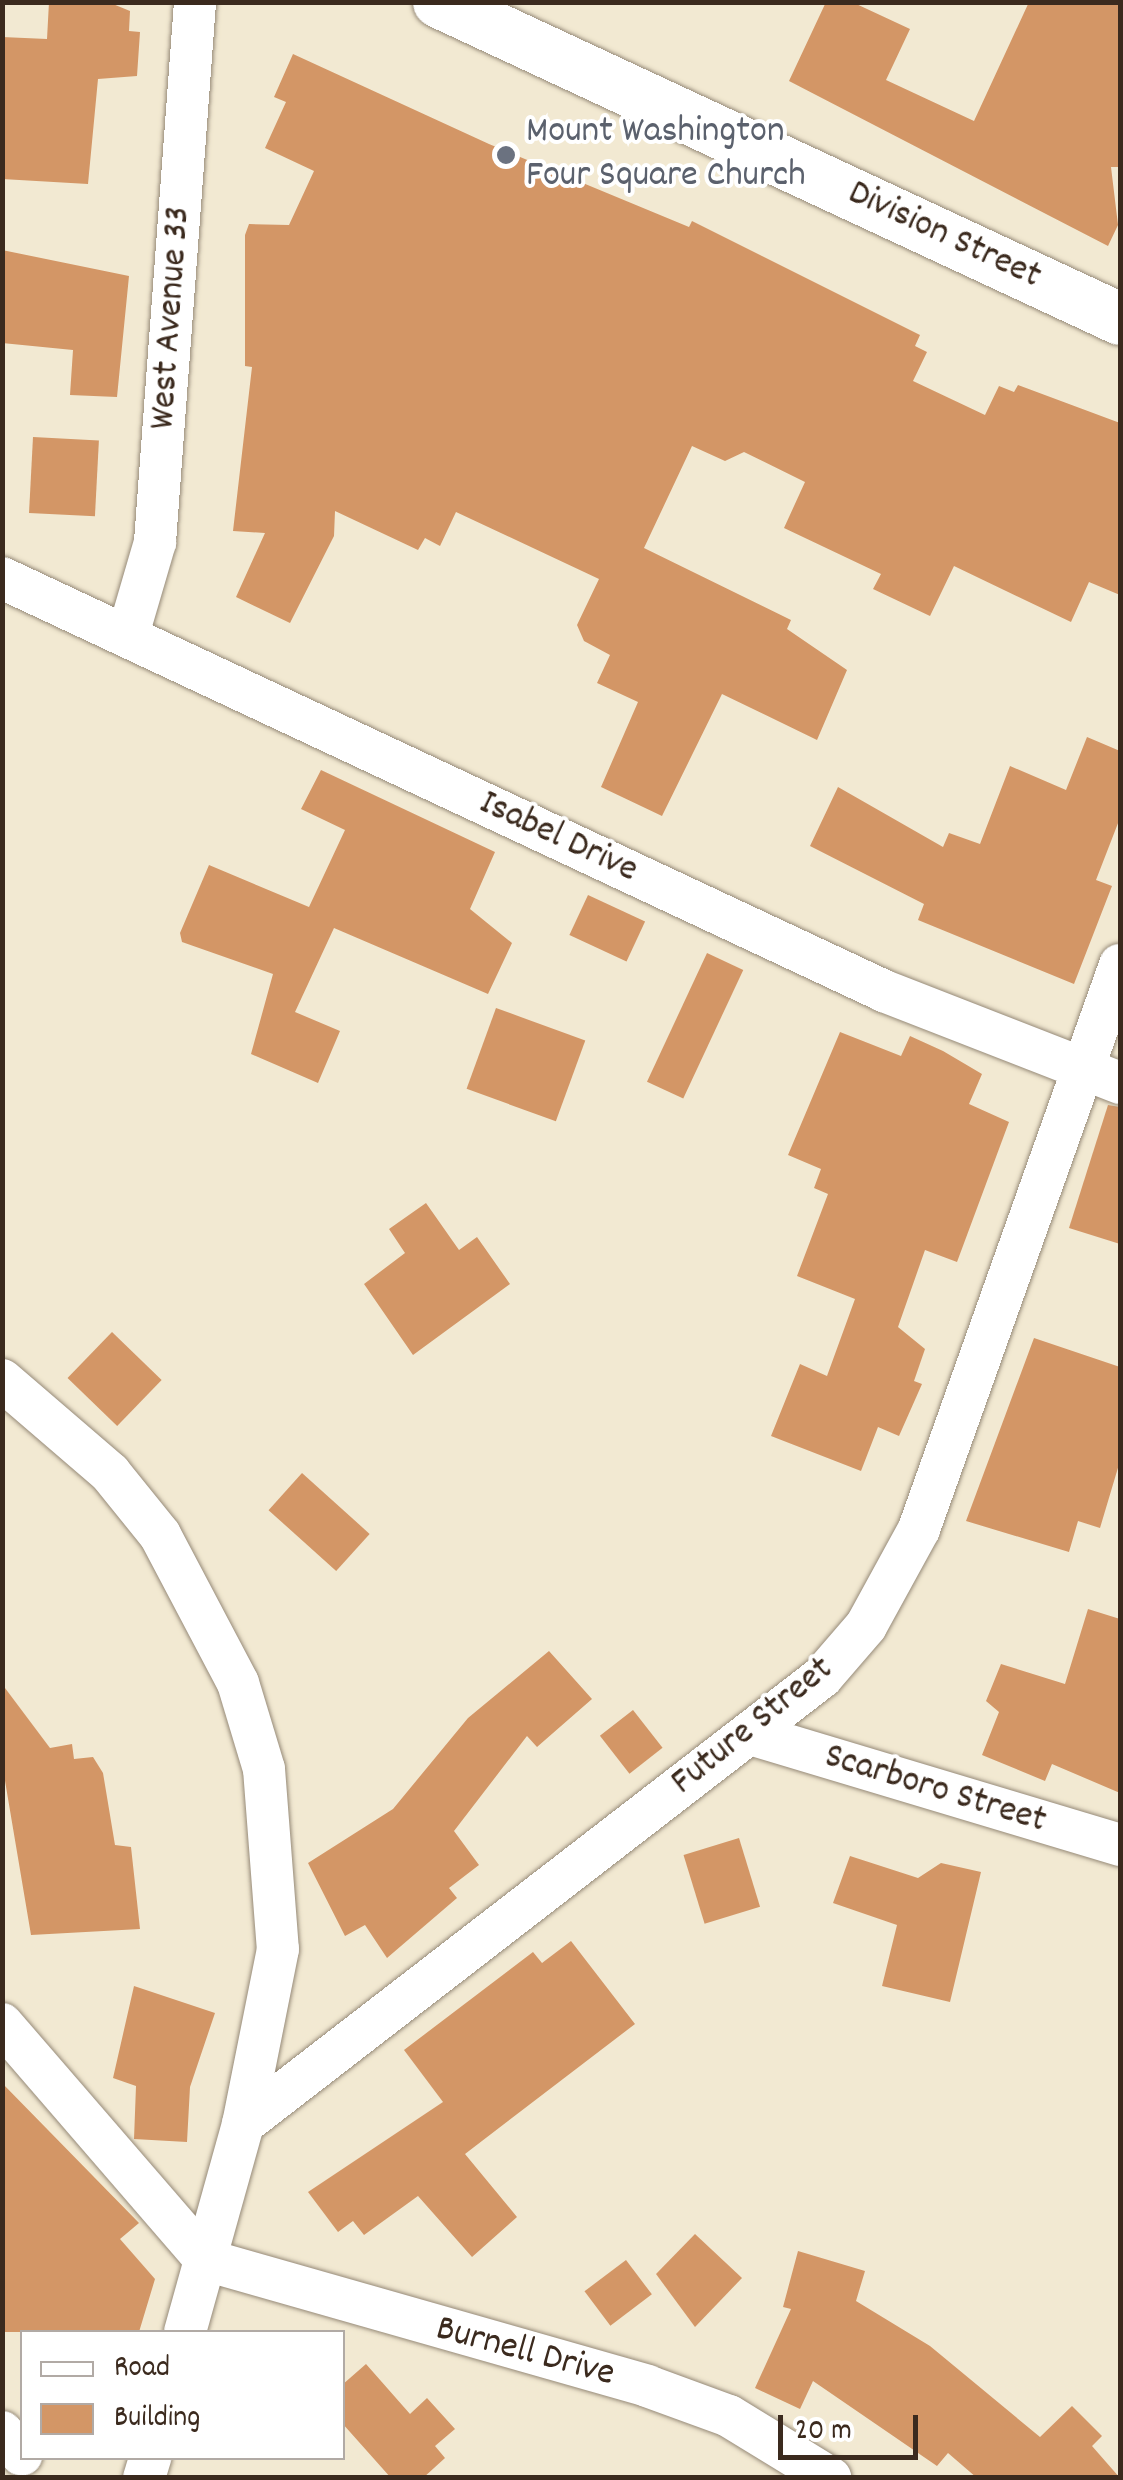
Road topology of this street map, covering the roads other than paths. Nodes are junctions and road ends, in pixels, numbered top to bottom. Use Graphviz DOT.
graph roads {
  1 [pos="195,2"];
  2 [pos="440,2"];
  3 [pos="1120,319"];
  4 [pos="2,578"];
  5 [pos="128,631"];
  6 [pos="1120,964"];
  7 [pos="1103,1077"];
  8 [pos="2,1380"];
  9 [pos="750,1734"];
  10 [pos="1120,1846"];
  11 [pos="2,2024"];
  12 [pos="243,2124"];
  13 [pos="206,2260"];
  14 [pos="186,2330"];
  15 [pos="2,2432"];
  16 [pos="20,2452"];
  17 [pos="830,2478"];
  1 -- 5 [label="street, West Avenue 33"];
  2 -- 3 [label="street, Division Street"];
  4 -- 5 [label="street, Isabel Drive"];
  5 -- 7 [label="street, Isabel Drive"];
  6 -- 7 [label="street, Future Street"];
  7 -- 9 [label="street, Future Street"];
  8 -- 12 [label="street"];
  9 -- 10 [label="street, Scarboro Street"];
  9 -- 12 [label="street, Future Street"];
  11 -- 13 [label="street"];
  12 -- 13 [label="street"];
  13 -- 14 [label="street"];
  13 -- 17 [label="street, Burnell Drive"];
  15 -- 16 [label="street"];
}
